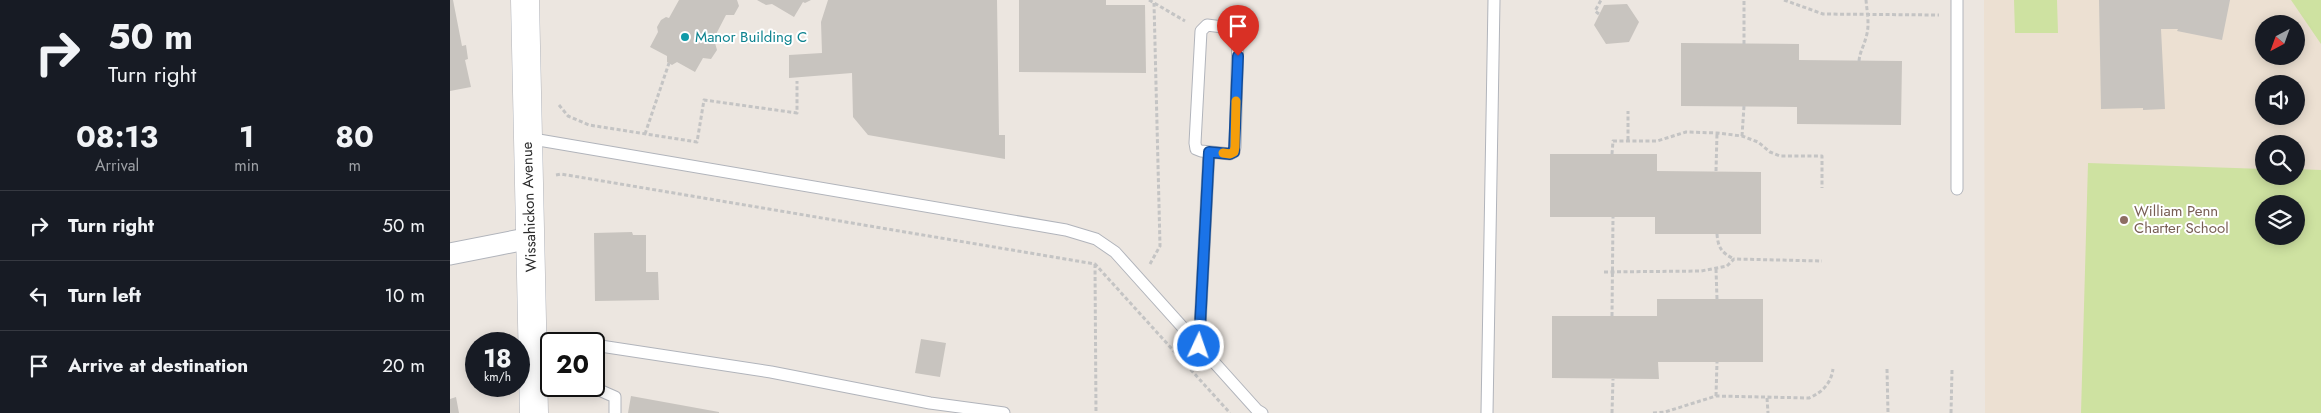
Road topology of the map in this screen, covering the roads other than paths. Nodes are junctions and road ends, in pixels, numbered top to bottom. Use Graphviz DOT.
graph roads {
  1 [pos="525,0"];
  2 [pos="1494,0"];
  3 [pos="1957,0"];
  4 [pos="527,138"];
  5 [pos="1209,152"];
  6 [pos="1957,189"];
  7 [pos="531,238"];
  8 [pos="450,254"];
  9 [pos="532,337"];
  10 [pos="540,338"];
  11 [pos="1199,346"];
  12 [pos="605,347"];
  13 [pos="605,393"];
  14 [pos="534,413"];
  15 [pos="615,413"];
  16 [pos="1004,413"];
  17 [pos="1262,413"];
  18 [pos="1487,413"];
  1 -- 4 [label="street, Wissahickon Avenue"];
  2 -- 18 [label="lane"];
  3 -- 6 [label="lane"];
  4 -- 7 [label="street, Wissahickon Avenue"];
  4 -- 11 [label="lane"];
  5 -- 5 [label="lane"];
  5 -- 11 [label="lane"];
  7 -- 8 [label="street"];
  7 -- 9 [label="street, Wissahickon Avenue"];
  9 -- 10 [label="lane"];
  9 -- 14 [label="street, Wissahickon Avenue"];
  11 -- 17 [label="lane"];
  12 -- 16 [label="lane"];
  13 -- 15 [label="lane"];
}
